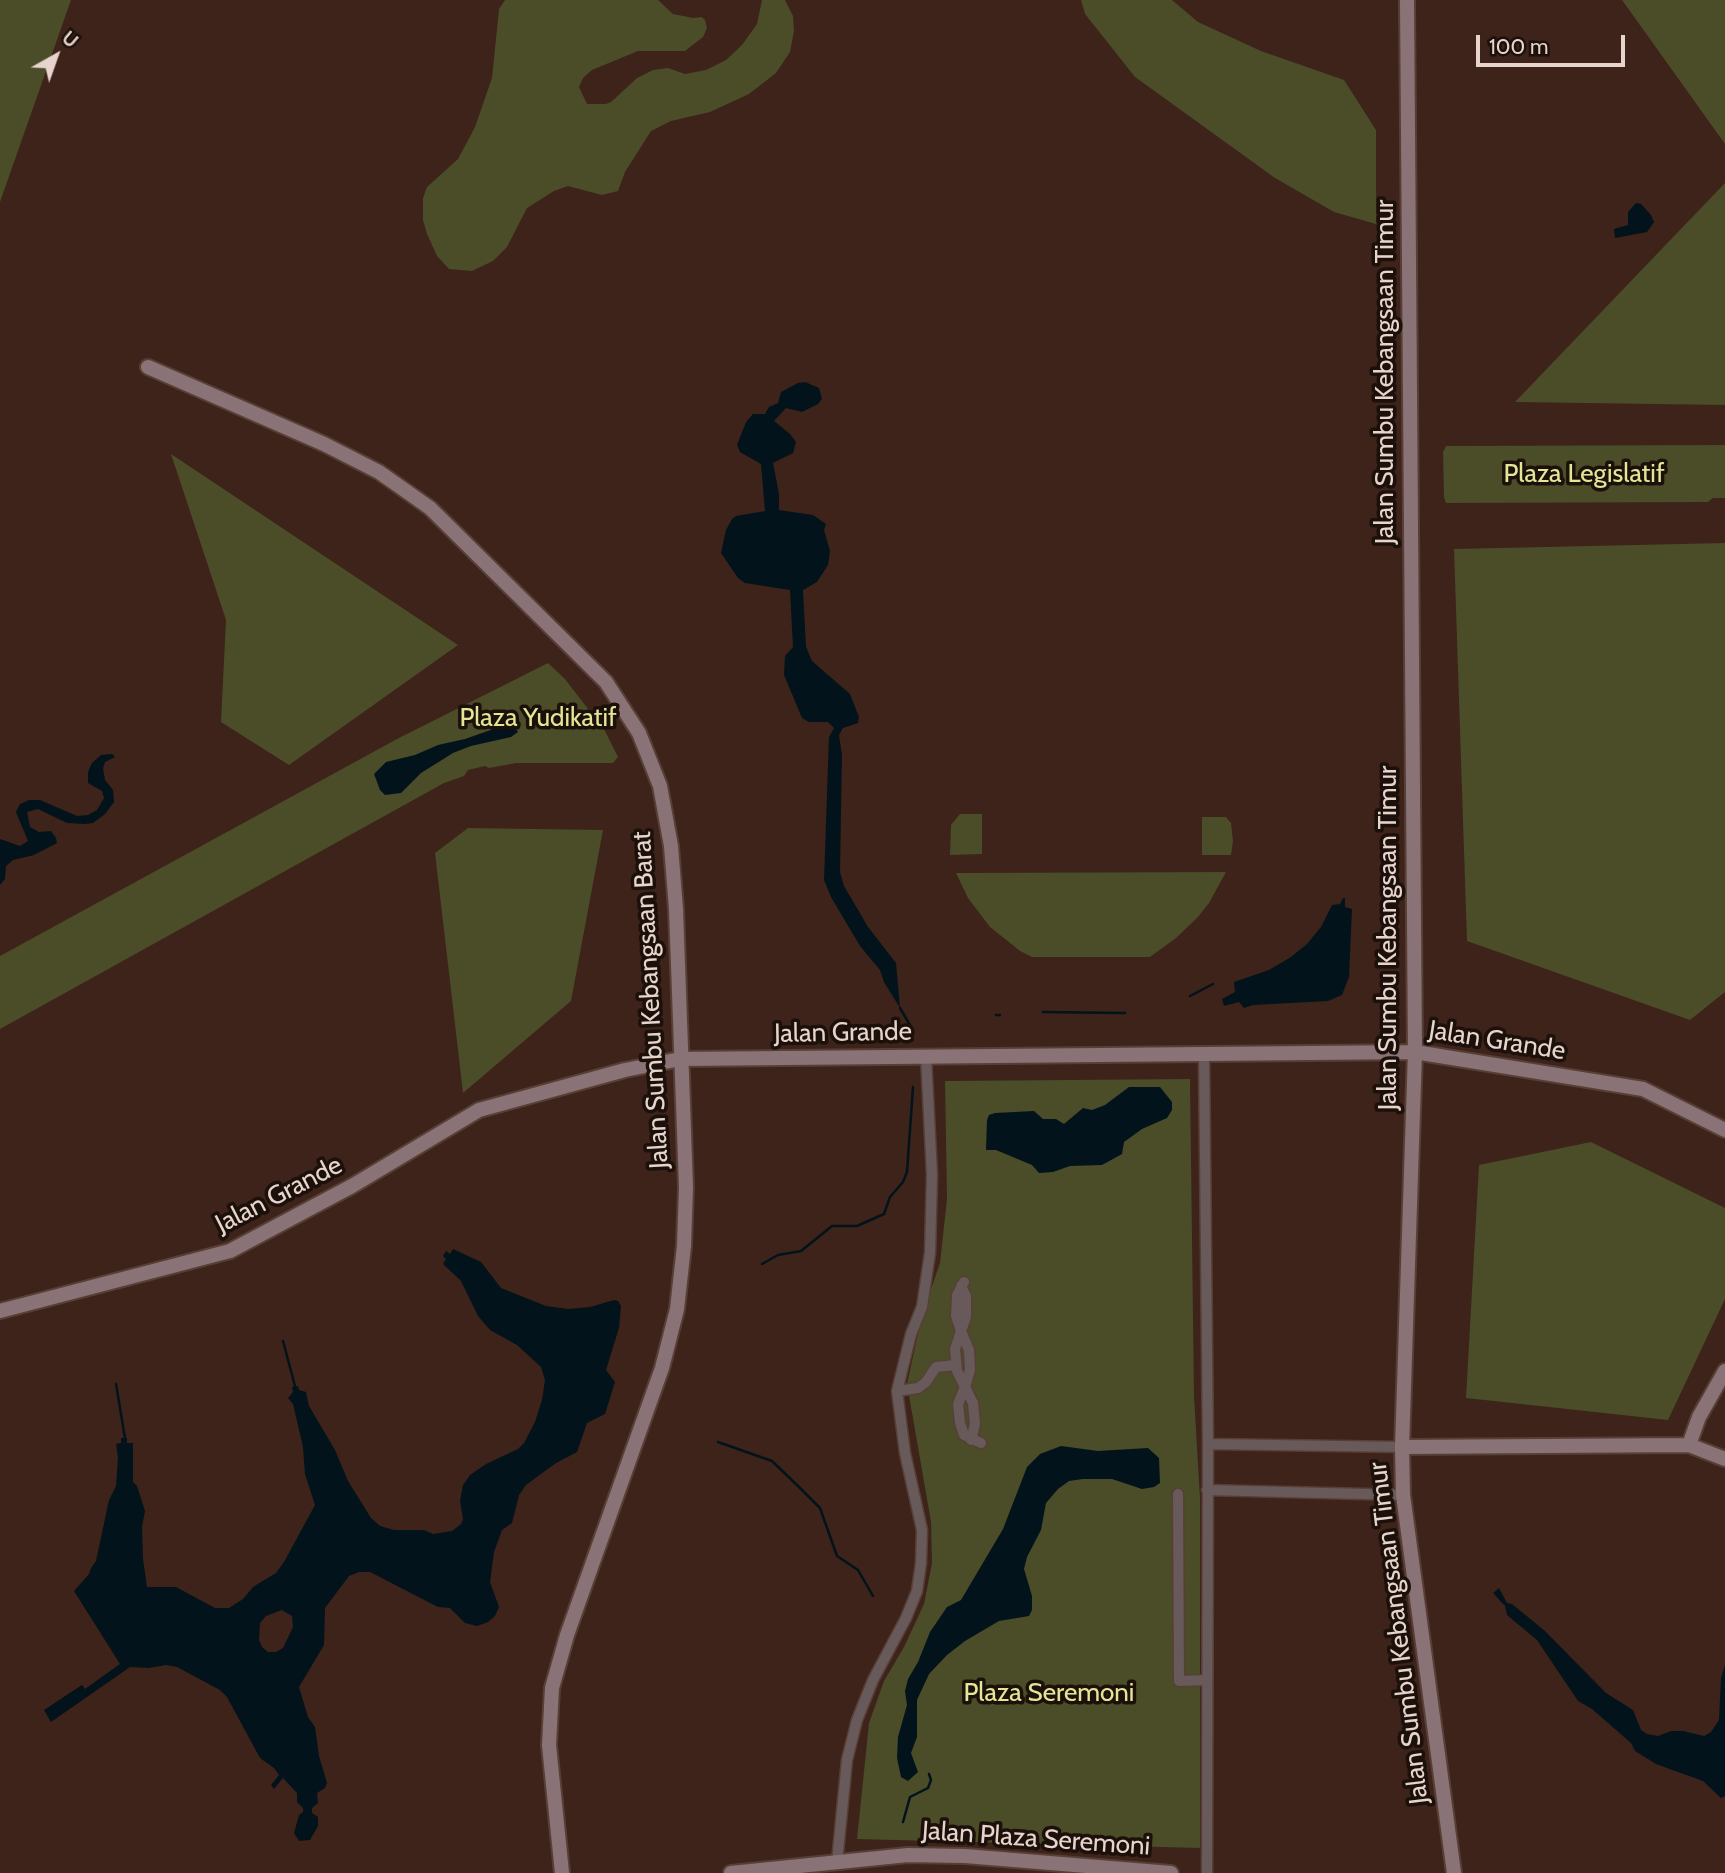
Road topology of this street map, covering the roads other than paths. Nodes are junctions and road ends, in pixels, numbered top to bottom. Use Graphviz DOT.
graph roads {
  1 [pos="1407,3"];
  2 [pos="148,367"];
  3 [pos="1415,1052"];
  4 [pos="1204,1055"];
  5 [pos="926,1056"];
  6 [pos="680,1059"];
  7 [pos="1725,1130"];
  8 [pos="962,1284"];
  9 [pos="0,1311"];
  10 [pos="961,1331"];
  11 [pos="956,1365"];
  12 [pos="1725,1371"];
  13 [pos="965,1387"];
  14 [pos="897,1391"];
  15 [pos="976,1442"];
  16 [pos="1208,1444"];
  17 [pos="1689,1445"];
  18 [pos="1402,1447"];
  19 [pos="1725,1459"];
  20 [pos="1207,1490"];
  21 [pos="1178,1494"];
  22 [pos="1403,1495"];
  23 [pos="1207,1680"];
  24 [pos="837,1862"];
  25 [pos="562,1873"];
  26 [pos="731,1873"];
  27 [pos="1171,1873"];
  28 [pos="1207,1873"];
  29 [pos="1454,1873"];
  1 -- 3 [label="street, Jalan Sumbu Kebangsaan Timur"];
  2 -- 6 [label="street, Jalan Sumbu Kebangsaan Barat"];
  3 -- 4 [label="street, Jalan Grande"];
  3 -- 7 [label="street, Jalan Grande"];
  3 -- 18 [label="street, Jalan Sumbu Kebangsaan Timur"];
  4 -- 5 [label="street, Jalan Grande"];
  4 -- 16 [label="street"];
  5 -- 6 [label="street, Jalan Grande"];
  5 -- 14 [label="street"];
  6 -- 9 [label="street, Jalan Grande"];
  6 -- 25 [label="street, Jalan Sumbu Kebangsaan Barat"];
  8 -- 10 [label="street"];
  10 -- 11 [label="street"];
  10 -- 13 [label="street"];
  11 -- 13 [label="street"];
  11 -- 14 [label="street"];
  12 -- 17 [label="street"];
  13 -- 15 [label="street"];
  14 -- 24 [label="street"];
  16 -- 18 [label="street"];
  16 -- 20 [label="street"];
  17 -- 18 [label="street"];
  17 -- 19 [label="street"];
  18 -- 22 [label="street, Jalan Sumbu Kebangsaan Timur"];
  20 -- 22 [label="street"];
  20 -- 23 [label="street"];
  21 -- 23 [label="street"];
  22 -- 29 [label="street, Jalan Sumbu Kebangsaan Timur"];
  23 -- 28 [label="street"];
  24 -- 26 [label="street, Jalan Plaza Seremoni"];
  24 -- 27 [label="street, Jalan Plaza Seremoni"];
}
